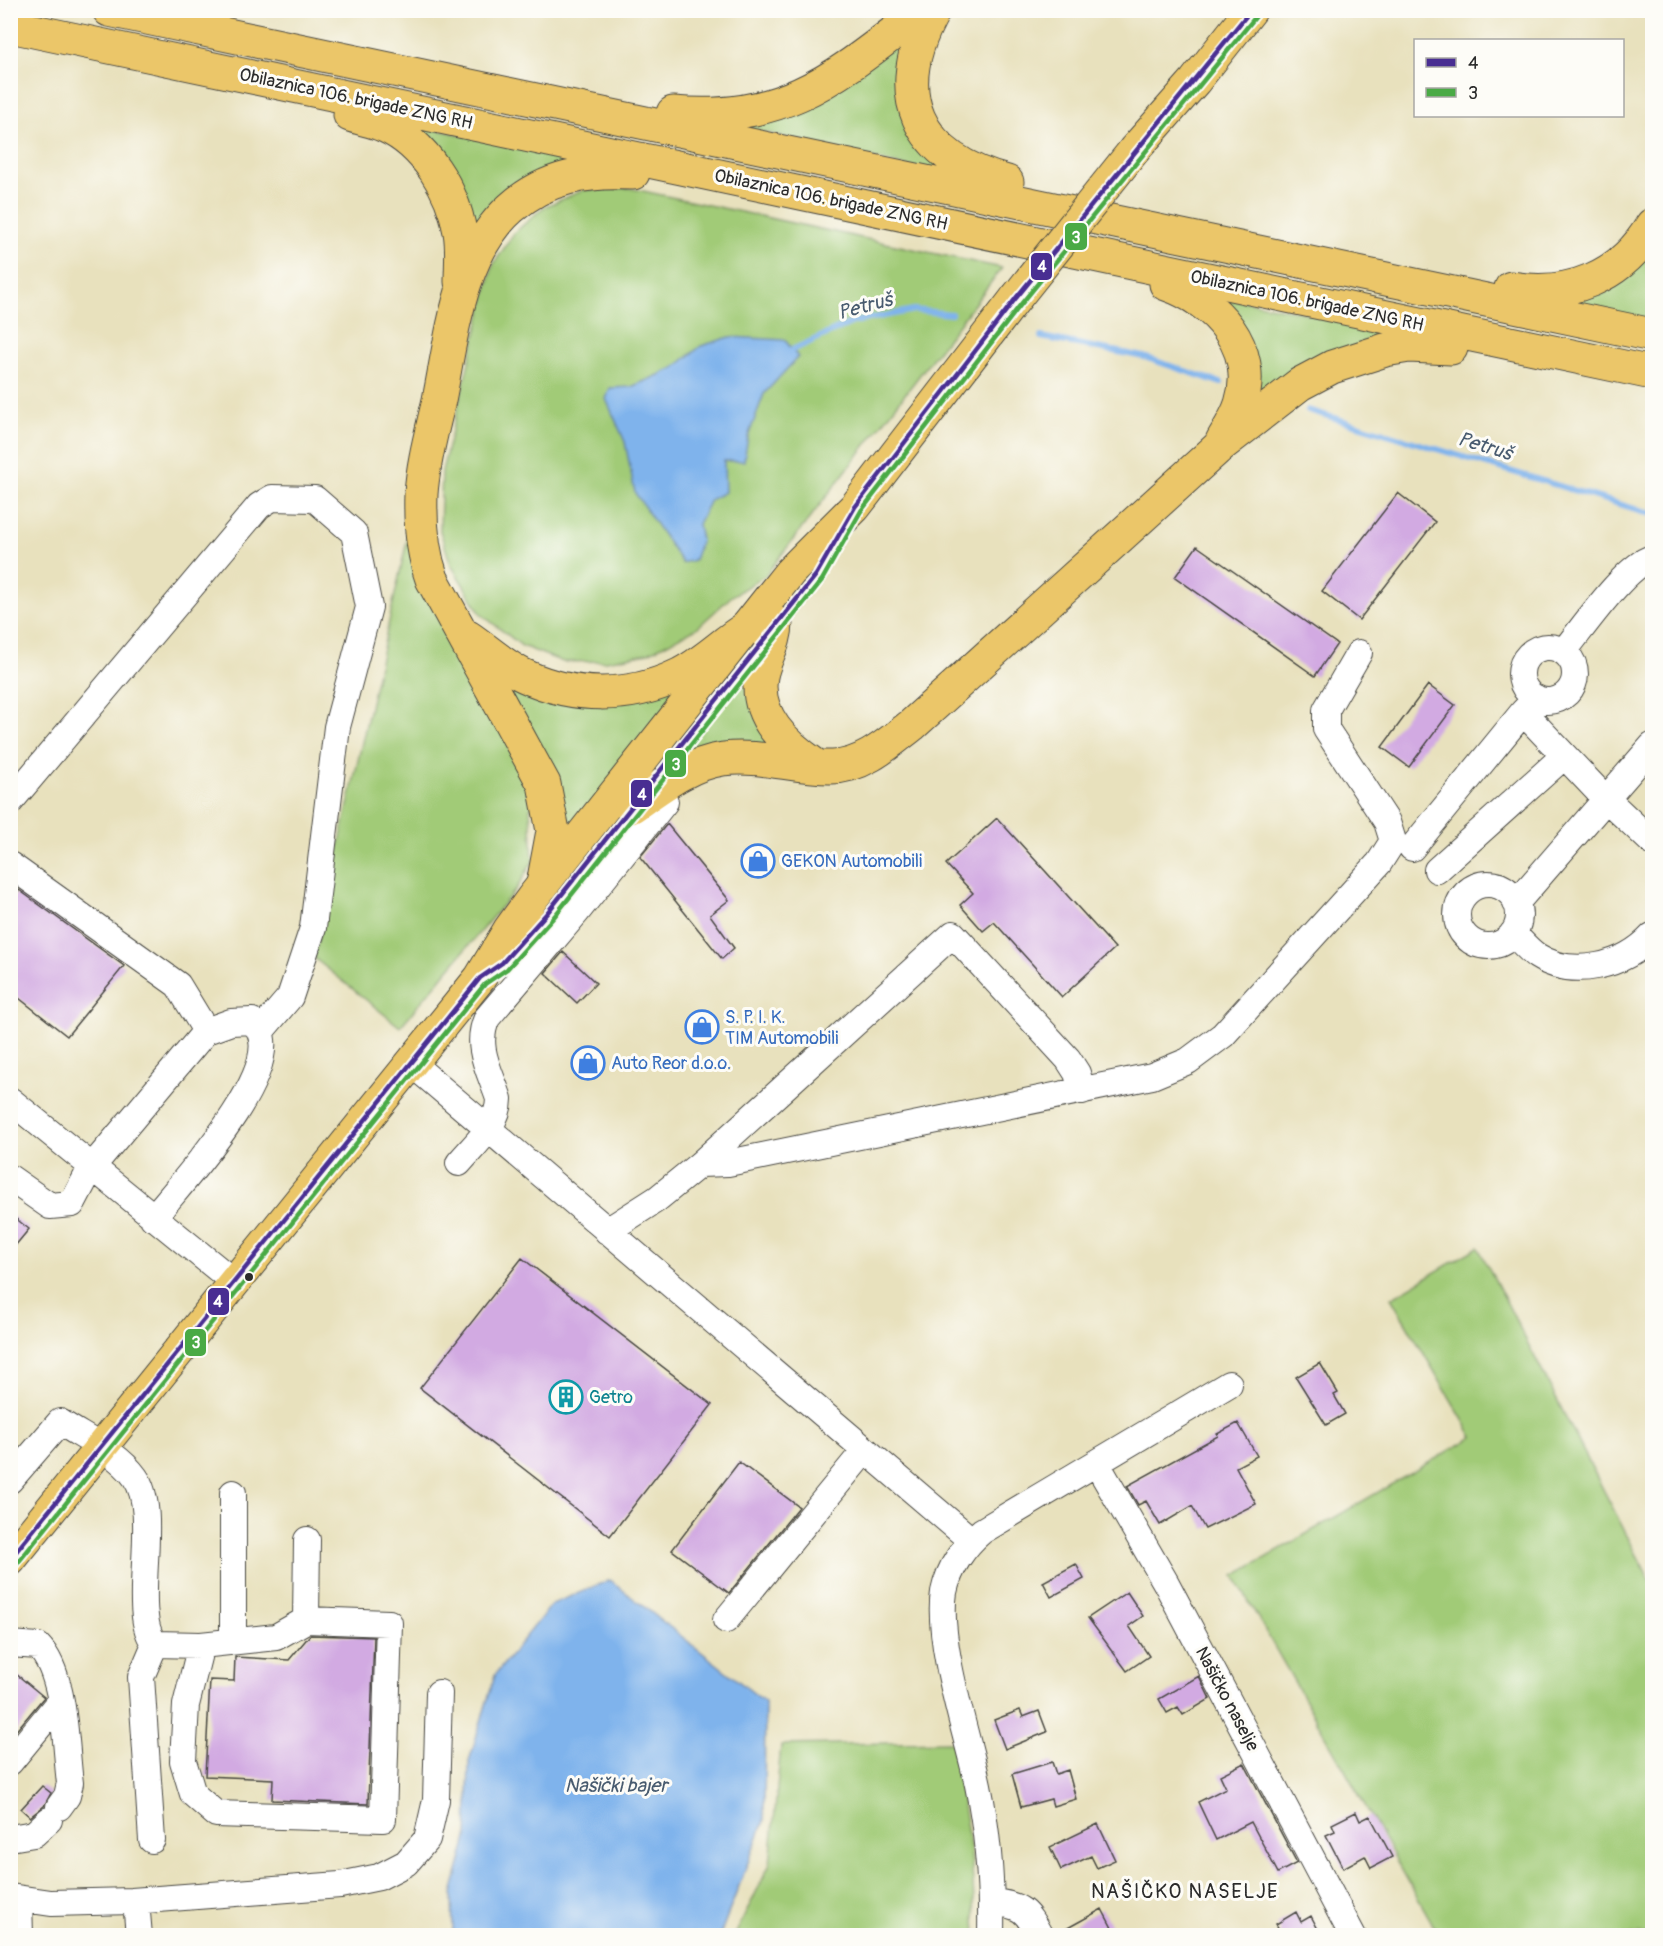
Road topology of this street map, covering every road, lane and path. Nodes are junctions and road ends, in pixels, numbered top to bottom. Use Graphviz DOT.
graph roads {
  1 [pos="108,10"];
  2 [pos="923,10"];
  3 [pos="934,10"];
  4 [pos="1251,10"];
  5 [pos="10,26"];
  6 [pos="302,88"];
  7 [pos="601,114"];
  8 [pos="680,168"];
  9 [pos="1056,209"];
  10 [pos="1653,225"];
  11 [pos="1116,261"];
  12 [pos="1432,289"];
  13 [pos="461,295"];
  14 [pos="1653,335"];
  15 [pos="1506,344"];
  16 [pos="1653,373"];
  17 [pos="1220,446"];
  18 [pos="1653,558"];
  19 [pos="762,625"];
  20 [pos="462,632"];
  21 [pos="1564,651"];
  22 [pos="1359,653"];
  23 [pos="1530,705"];
  24 [pos="1653,746"];
  25 [pos="1564,756"];
  26 [pos="815,765"];
  27 [pos="1607,800"];
  28 [pos="10,802"];
  29 [pos="665,802"];
  30 [pos="631,807"];
  31 [pos="1653,842"];
  32 [pos="1403,844"];
  33 [pos="10,865"];
  34 [pos="1437,870"];
  35 [pos="543,884"];
  36 [pos="1464,895"];
  37 [pos="1516,903"];
  38 [pos="1513,933"];
  39 [pos="1653,936"];
  40 [pos="480,978"];
  41 [pos="207,1030"];
  42 [pos="261,1032"];
  43 [pos="411,1063"];
  44 [pos="1082,1091"];
  45 [pos="10,1100"];
  46 [pos="487,1128"];
  47 [pos="459,1163"];
  48 [pos="700,1164"];
  49 [pos="91,1168"];
  50 [pos="10,1178"];
  51 [pos="153,1218"];
  52 [pos="607,1231"];
  53 [pos="234,1282"];
  54 [pos="1228,1384"];
  55 [pos="100,1448"];
  56 [pos="865,1450"];
  57 [pos="1097,1464"];
  58 [pos="10,1480"];
  59 [pos="233,1493"];
  60 [pos="308,1540"];
  61 [pos="971,1540"];
  62 [pos="10,1560"];
  63 [pos="306,1620"];
  64 [pos="726,1620"];
  65 [pos="233,1641"];
  66 [pos="10,1644"];
  67 [pos="155,1644"];
  68 [pos="201,1645"];
  69 [pos="439,1693"];
  70 [pos="60,1701"];
  71 [pos="12,1757"];
  72 [pos="10,1838"];
  73 [pos="152,1840"];
  74 [pos="15,1898"];
  75 [pos="136,1901"];
  76 [pos="992,1902"];
  77 [pos="20,1935"];
  78 [pos="139,1935"];
  79 [pos="991,1935"];
  80 [pos="1040,1935"];
  81 [pos="1353,1935"];
  1 -- 7 [label="highway, Obilaznica 106. brigade ZNG RH"];
  2 -- 7 [label="highway"];
  3 -- 9 [label="highway"];
  4 -- 19 [label="main road, bridge"];
  5 -- 6 [label="highway, Obilaznica 106. brigade ZNG RH"];
  6 -- 8 [label="highway, Obilaznica 106. brigade ZNG RH"];
  6 -- 13 [label="highway"];
  7 -- 9 [label="highway, Obilaznica 106. brigade ZNG RH"];
  8 -- 11 [label="highway, Obilaznica 106. brigade ZNG RH"];
  8 -- 13 [label="highway"];
  9 -- 12 [label="highway, Obilaznica 106. brigade ZNG RH"];
  10 -- 12 [label="highway"];
  11 -- 15 [label="highway, Obilaznica 106. brigade ZNG RH"];
  11 -- 17 [label="highway"];
  12 -- 14 [label="highway, Obilaznica 106. brigade ZNG RH"];
  13 -- 20 [label="highway"];
  15 -- 16 [label="highway, Obilaznica 106. brigade ZNG RH"];
  15 -- 17 [label="highway"];
  17 -- 26 [label="highway"];
  18 -- 21 [label="street"];
  19 -- 20 [label="highway"];
  19 -- 26 [label="highway"];
  19 -- 30 [label="main road"];
  19 -- 35 [label="main road"];
  20 -- 35 [label="highway"];
  21 -- 23 [label="street"];
  21 -- 23 [label="street"];
  22 -- 32 [label="street"];
  23 -- 25 [label="street"];
  23 -- 32 [label="street"];
  24 -- 27 [label="street"];
  25 -- 27 [label="street"];
  25 -- 34 [label="street"];
  26 -- 30 [label="highway"];
  27 -- 31 [label="street"];
  27 -- 37 [label="street"];
  28 -- 42 [label="street"];
  29 -- 46 [label="street"];
  30 -- 40 [label="main road"];
  32 -- 34 [label="street"];
  32 -- 44 [label="street"];
  33 -- 41 [label="street"];
  34 -- 36 [label="street"];
  35 -- 40 [label="main road"];
  36 -- 37 [label="street"];
  36 -- 38 [label="street"];
  37 -- 38 [label="street"];
  38 -- 39 [label="street"];
  40 -- 43 [label="main road"];
  41 -- 42 [label="street"];
  41 -- 49 [label="street"];
  42 -- 51 [label="street"];
  43 -- 46 [label="street"];
  43 -- 53 [label="main road"];
  44 -- 48 [label="street"];
  44 -- 48 [label="street"];
  45 -- 49 [label="street"];
  46 -- 47 [label="street"];
  46 -- 52 [label="street"];
  48 -- 52 [label="street"];
  49 -- 50 [label="street"];
  49 -- 51 [label="street"];
  51 -- 53 [label="street"];
  52 -- 56 [label="street"];
  53 -- 55 [label="main road"];
  54 -- 57 [label="street"];
  55 -- 58 [label="street"];
  55 -- 62 [label="main road"];
  55 -- 67 [label="street"];
  56 -- 61 [label="street"];
  56 -- 64 [label="street"];
  57 -- 61 [label="street"];
  57 -- 81 [label="street, Našičko naselje"];
  59 -- 65 [label="street"];
  60 -- 63 [label="street"];
  61 -- 76 [label="street"];
  63 -- 65 [label="street"];
  63 -- 68 [label="street"];
  65 -- 68 [label="street"];
  66 -- 70 [label="street"];
  67 -- 68 [label="street"];
  67 -- 73 [label="street"];
  69 -- 75 [label="street"];
  70 -- 71 [label="street"];
  70 -- 72 [label="street"];
  74 -- 75 [label="street"];
  74 -- 77 [label="street"];
  75 -- 78 [label="street"];
  76 -- 79 [label="street"];
  76 -- 80 [label="street"];
}
